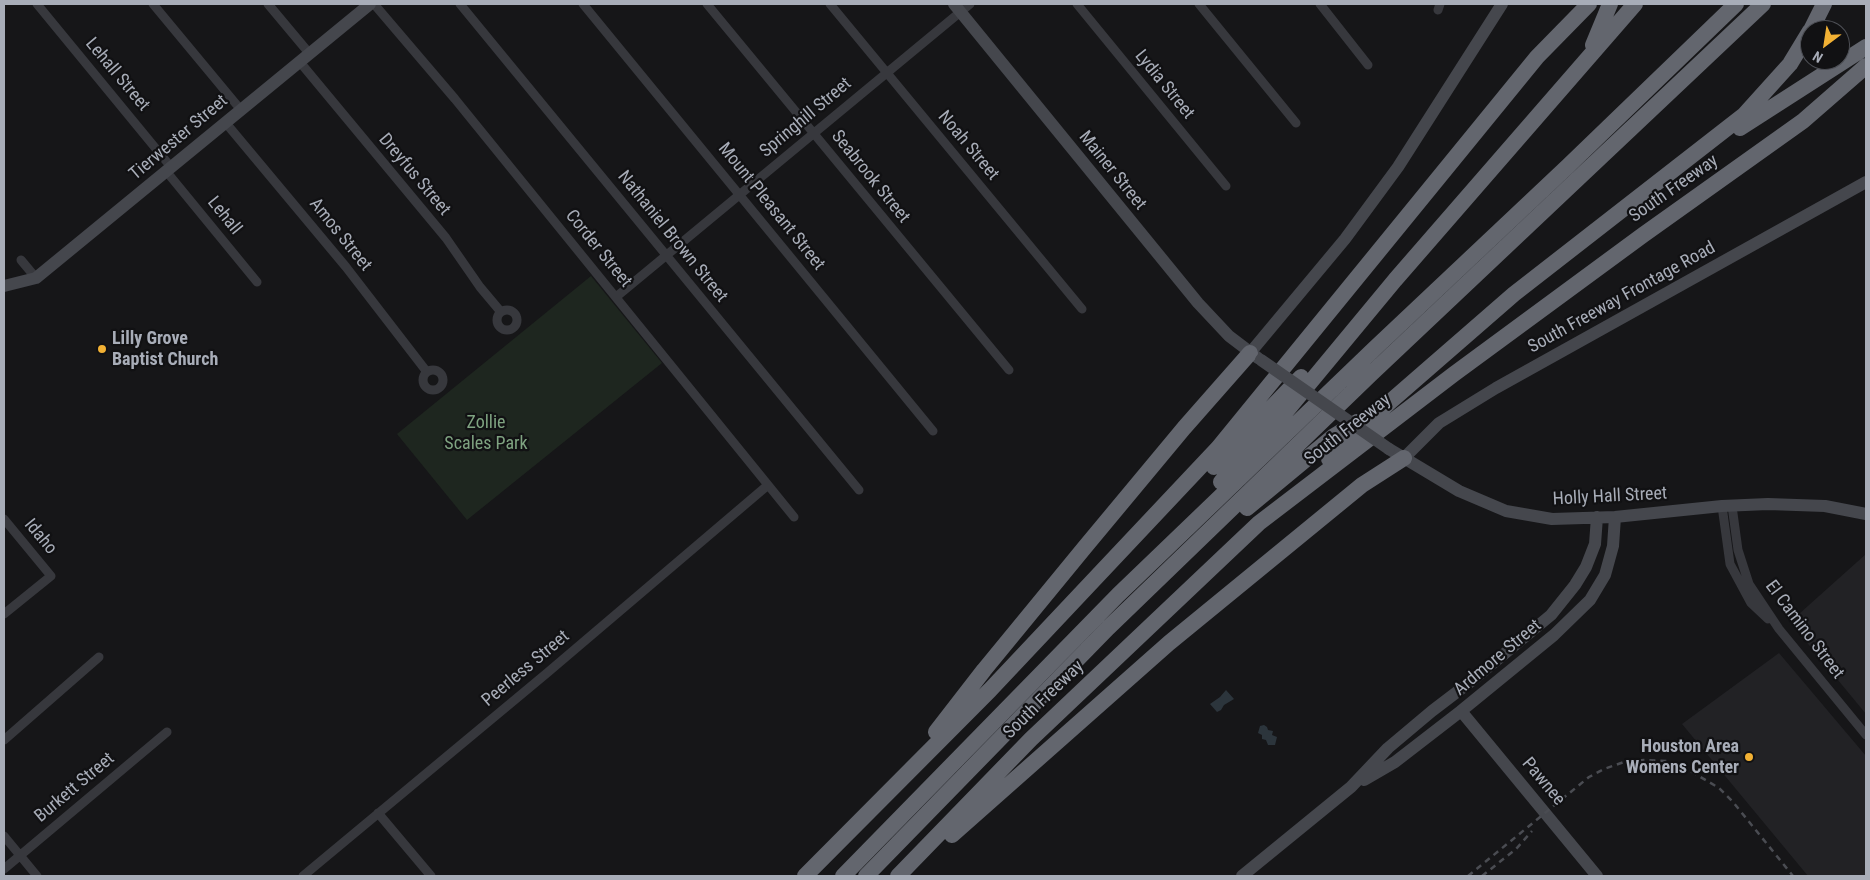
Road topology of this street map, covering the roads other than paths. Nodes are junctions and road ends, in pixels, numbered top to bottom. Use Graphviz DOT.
graph roads {
  1 [pos="37,4"];
  2 [pos="153,4"];
  3 [pos="268,4"];
  4 [pos="370,4"];
  5 [pos="374,4"];
  6 [pos="460,4"];
  7 [pos="583,4"];
  8 [pos="707,4"];
  9 [pos="830,4"];
  10 [pos="1077,4"];
  11 [pos="1199,4"];
  12 [pos="1320,4"];
  13 [pos="1502,4"];
  14 [pos="1589,4"];
  15 [pos="1610,4"];
  16 [pos="1635,4"];
  17 [pos="1736,4"];
  18 [pos="1763,4"];
  19 [pos="1824,4"];
  20 [pos="962,6"];
  21 [pos="1816,20"];
  22 [pos="1609,25"];
  23 [pos="1866,47"];
  24 [pos="1800,48"];
  25 [pos="309,53"];
  26 [pos="299,61"];
  27 [pos="1368,65"];
  28 [pos="1866,66"];
  29 [pos="886,73"];
  30 [pos="241,110"];
  31 [pos="225,122"];
  32 [pos="1296,124"];
  33 [pos="813,134"];
  34 [pos="169,169"];
  35 [pos="1666,176"];
  36 [pos="1866,182"];
  37 [pos="1226,186"];
  38 [pos="740,194"];
  39 [pos="666,255"];
  40 [pos="21,260"];
  41 [pos="36,278"];
  42 [pos="1395,280"];
  43 [pos="257,282"];
  44 [pos="4,286"];
  45 [pos="616,296"];
  46 [pos="1082,309"];
  47 [pos="501,312"];
  48 [pos="1256,357"];
  49 [pos="1009,370"];
  50 [pos="427,372"];
  51 [pos="1391,400"];
  52 [pos="933,431"];
  53 [pos="1404,458"];
  54 [pos="768,485"];
  55 [pos="859,490"];
  56 [pos="1727,506"];
  57 [pos="1866,514"];
  58 [pos="794,517"];
  59 [pos="1597,517"];
  60 [pos="1615,518"];
  61 [pos="4,519"];
  62 [pos="1259,523"];
  63 [pos="1182,533"];
  64 [pos="1091,584"];
  65 [pos="1552,613"];
  66 [pos="4,614"];
  67 [pos="1564,626"];
  68 [pos="1108,628"];
  69 [pos="99,657"];
  70 [pos="1462,711"];
  71 [pos="166,732"];
  72 [pos="1866,735"];
  73 [pos="4,740"];
  74 [pos="896,785"];
  75 [pos="1351,787"];
  76 [pos="378,813"];
  77 [pos="4,836"];
  78 [pos="20,855"];
  79 [pos="4,869"];
  80 [pos="37,876"];
  81 [pos="303,876"];
  82 [pos="431,876"];
  83 [pos="805,876"];
  84 [pos="843,876"];
  85 [pos="866,876"];
  86 [pos="898,876"];
  87 [pos="905,876"];
  88 [pos="1242,876"];
  89 [pos="1597,876"];
  1 -- 34 [label="street, Lehall Street"];
  2 -- 30 [label="street"];
  3 -- 25 [label="street"];
  4 -- 25 [label="street, Tierwester Street"];
  5 -- 45 [label="street, Corder Street"];
  6 -- 39 [label="street, Nathaniel Brown Street"];
  7 -- 38 [label="street, Mount Pleasant Street"];
  8 -- 33 [label="street, Seabrook Street"];
  9 -- 29 [label="street, Noah Street"];
  10 -- 37 [label="street, Lydia Street"];
  11 -- 32 [label="street"];
  12 -- 27 [label="street"];
  13 -- 48 [label="street"];
  14 -- 64 [label="highway"];
  15 -- 22 [label="highway"];
  16 -- 22 [label="highway"];
  17 -- 63 [label="highway"];
  18 -- 68 [label="highway"];
  19 -- 21 [label="highway"];
  20 -- 29 [label="street, Springhill Street"];
  20 -- 48 [label="street, Mainer Street"];
  22 -- 42 [label="highway"];
  23 -- 35 [label="highway"];
  24 -- 35 [label="highway"];
  25 -- 26 [label="street, Tierwester Street"];
  26 -- 30 [label="street, Tierwester Street"];
  26 -- 47 [label="street, Dreyfus Street"];
  28 -- 62 [label="highway, South Freeway"];
  29 -- 33 [label="street, Springhill Street"];
  29 -- 46 [label="street, Noah Street"];
  30 -- 31 [label="street, Tierwester Street"];
  31 -- 34 [label="street, Tierwester Street"];
  31 -- 50 [label="street, Amos Street"];
  33 -- 38 [label="street, Springhill Street"];
  33 -- 49 [label="street, Seabrook Street"];
  34 -- 41 [label="street, Tierwester Street"];
  34 -- 43 [label="street, Lehall"];
  35 -- 51 [label="highway"];
  36 -- 53 [label="street, South Freeway Frontage Road"];
  38 -- 39 [label="street, Springhill Street"];
  38 -- 52 [label="street, Mount Pleasant Street"];
  39 -- 45 [label="street, Springhill Street"];
  39 -- 55 [label="street, Nathaniel Brown Street"];
  40 -- 41 [label="street"];
  41 -- 44 [label="street, Tierwester Street"];
  42 -- 63 [label="highway"];
  42 -- 64 [label="highway"];
  45 -- 54 [label="street, Corder Street"];
  48 -- 53 [label="street, Holly Hall Street, bridge"];
  48 -- 74 [label="highway"];
  51 -- 62 [label="highway"];
  51 -- 68 [label="highway"];
  53 -- 59 [label="street, Holly Hall Street"];
  53 -- 87 [label="highway"];
  54 -- 58 [label="street, Corder Street"];
  54 -- 76 [label="street, Peerless Street"];
  56 -- 57 [label="street, Holly Hall Street"];
  56 -- 60 [label="street, Holly Hall Street"];
  56 -- 72 [label="street, El Camino Street"];
  59 -- 60 [label="street, Holly Hall Street"];
  59 -- 65 [label="street, Ardmore Street"];
  60 -- 67 [label="street, Ardmore Street"];
  61 -- 66 [label="street, Idaho"];
  62 -- 86 [label="highway, South Freeway"];
  63 -- 84 [label="highway"];
  64 -- 74 [label="highway"];
  65 -- 67 [label="street"];
  65 -- 75 [label="street, Ardmore Street"];
  67 -- 70 [label="street, Ardmore Street"];
  68 -- 85 [label="highway"];
  69 -- 73 [label="street"];
  70 -- 75 [label="street, Ardmore Street"];
  70 -- 89 [label="street, Pawnee"];
  71 -- 78 [label="street, Burkett Street"];
  74 -- 83 [label="highway"];
  75 -- 88 [label="street, Ardmore Street"];
  76 -- 81 [label="street, Peerless Street"];
  76 -- 82 [label="street"];
  77 -- 78 [label="street"];
  78 -- 79 [label="street, Burkett Street"];
  78 -- 80 [label="street"];
}
